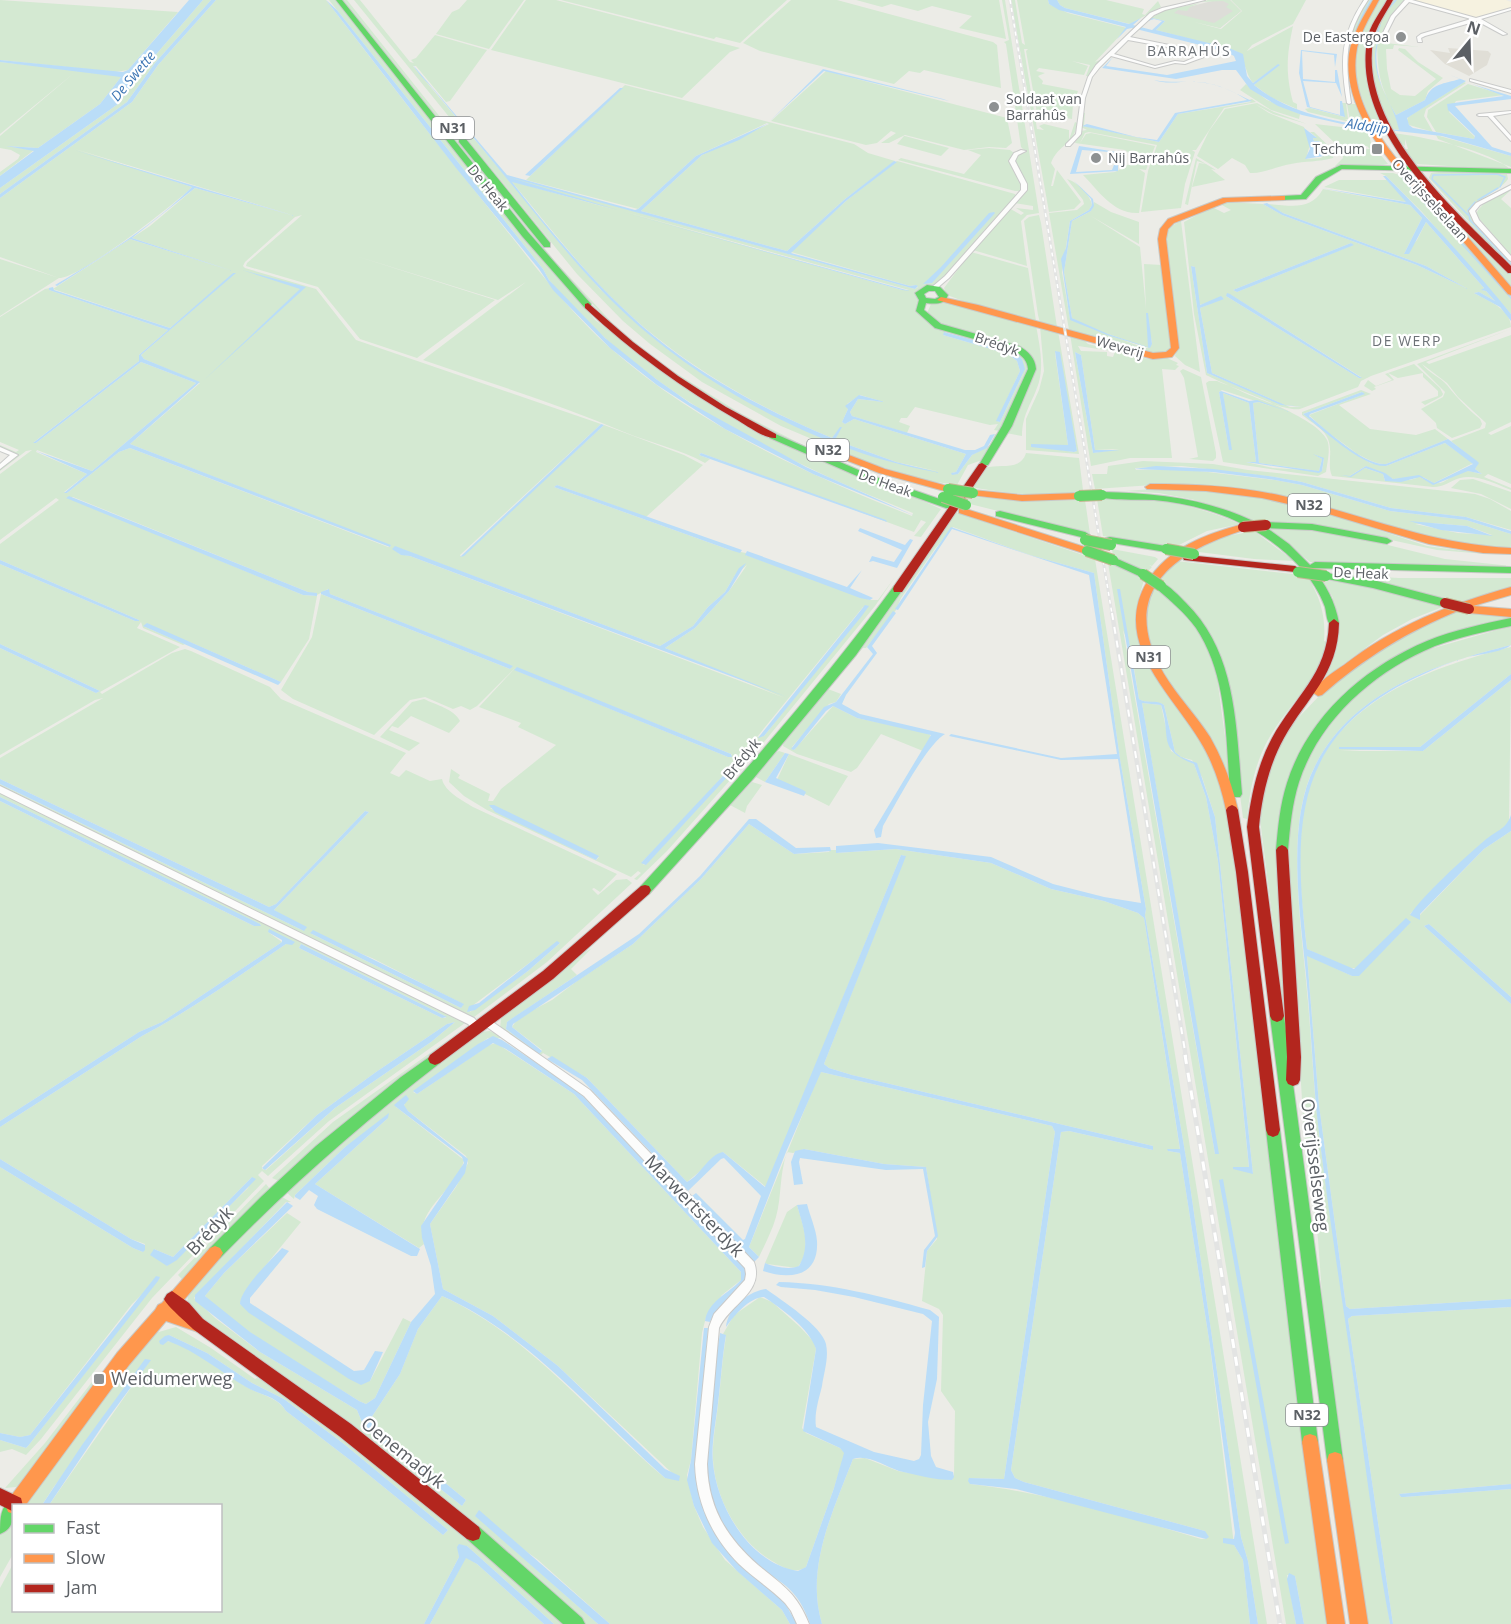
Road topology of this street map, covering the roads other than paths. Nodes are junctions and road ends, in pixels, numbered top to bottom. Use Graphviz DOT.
graph roads {
  1 [pos="339,0"];
  2 [pos="350,0"];
  3 [pos="1203,0"];
  4 [pos="1366,0"];
  5 [pos="1376,0"];
  6 [pos="1390,0"];
  7 [pos="1408,0"];
  8 [pos="1510,10"];
  9 [pos="1477,19"];
  10 [pos="1505,34"];
  11 [pos="1126,38"];
  12 [pos="1381,40"];
  13 [pos="1420,41"];
  14 [pos="1110,54"];
  15 [pos="1472,80"];
  16 [pos="1511,92"];
  17 [pos="1349,103"];
  18 [pos="1511,112"];
  19 [pos="1479,115"];
  20 [pos="1489,115"];
  21 [pos="1380,129"];
  22 [pos="1511,139"];
  23 [pos="1068,145"];
  24 [pos="1023,151"];
  25 [pos="1408,169"];
  26 [pos="1511,173"];
  27 [pos="1511,185"];
  28 [pos="1511,259"];
  29 [pos="1511,271"];
  30 [pos="1511,292"];
  31 [pos="933,299"];
  32 [pos="0,449"];
  33 [pos="0,467"];
  34 [pos="1102,493"];
  35 [pos="956,502"];
  36 [pos="1336,530"];
  37 [pos="1086,542"];
  38 [pos="1511,553"];
  39 [pos="1511,564"];
  40 [pos="1511,570"];
  41 [pos="1321,571"];
  42 [pos="1511,575"];
  43 [pos="1511,591"];
  44 [pos="1511,613"];
  45 [pos="1511,622"];
  46 [pos="1290,718"];
  47 [pos="0,789"];
  48 [pos="1242,872"];
  49 [pos="483,1025"];
  50 [pos="1291,1120"];
  51 [pos="168,1304"];
  52 [pos="15,1504"];
  53 [pos="12,1508"];
  54 [pos="0,1526"];
  55 [pos="576,1624"];
  56 [pos="803,1624"];
  57 [pos="1336,1624"];
  58 [pos="1359,1624"];
  1 -- 35 [label="main road, De Heak / N31"];
  2 -- 35 [label="main road, De Heak / N31"];
  3 -- 11 [label="street"];
  4 -- 17 [label="street"];
  5 -- 21 [label="main road, Overijsselselaan"];
  6 -- 21 [label="main road, Overijsselselaan"];
  7 -- 9 [label="street"];
  7 -- 12 [label="street"];
  8 -- 9 [label="street"];
  9 -- 10 [label="street"];
  9 -- 13 [label="street"];
  11 -- 14 [label="street"];
  11 -- 14 [label="street"];
  14 -- 23 [label="street"];
  15 -- 16 [label="street"];
  18 -- 20 [label="street"];
  19 -- 20 [label="street"];
  20 -- 22 [label="street"];
  21 -- 25 [label="main road, Overijsselselaan"];
  24 -- 31 [label="street"];
  25 -- 26 [label="main road"];
  25 -- 29 [label="main road, Overijsselselaan"];
  25 -- 30 [label="main road, Overijsselselaan"];
  25 -- 31 [label="main road, Weverij"];
  27 -- 28 [label="street"];
  31 -- 49 [label="main road, Brédyk"];
  32 -- 33 [label="street"];
  34 -- 35 [label="main road, N32, bridge"];
  34 -- 38 [label="main road, N32"];
  34 -- 46 [label="main road, N32"];
  35 -- 37 [label="main road, De Heak / N31"];
  36 -- 38 [label="main road, N31"];
  36 -- 39 [label="main road, N31"];
  36 -- 48 [label="main road, N31, bridge"];
  37 -- 41 [label="main road, De Heak / N31, bridge"];
  37 -- 48 [label="main road, N31, bridge"];
  40 -- 41 [label="main road, De Heak / N31"];
  41 -- 42 [label="main road, De Heak / N31"];
  41 -- 44 [label="main road, N31, bridge"];
  43 -- 46 [label="main road, N32"];
  45 -- 50 [label="main road, N32"];
  46 -- 50 [label="main road, Overijsselseweg / N32"];
  47 -- 49 [label="street"];
  48 -- 57 [label="main road, N32"];
  49 -- 51 [label="main road, Brédyk"];
  49 -- 56 [label="street, Marwertsterdyk"];
  50 -- 58 [label="main road, Overijsselseweg / N32"];
  51 -- 52 [label="main road, Brédyk"];
  51 -- 55 [label="main road, Oenemadyk"];
  53 -- 54 [label="main road, Brédyk"];
}
